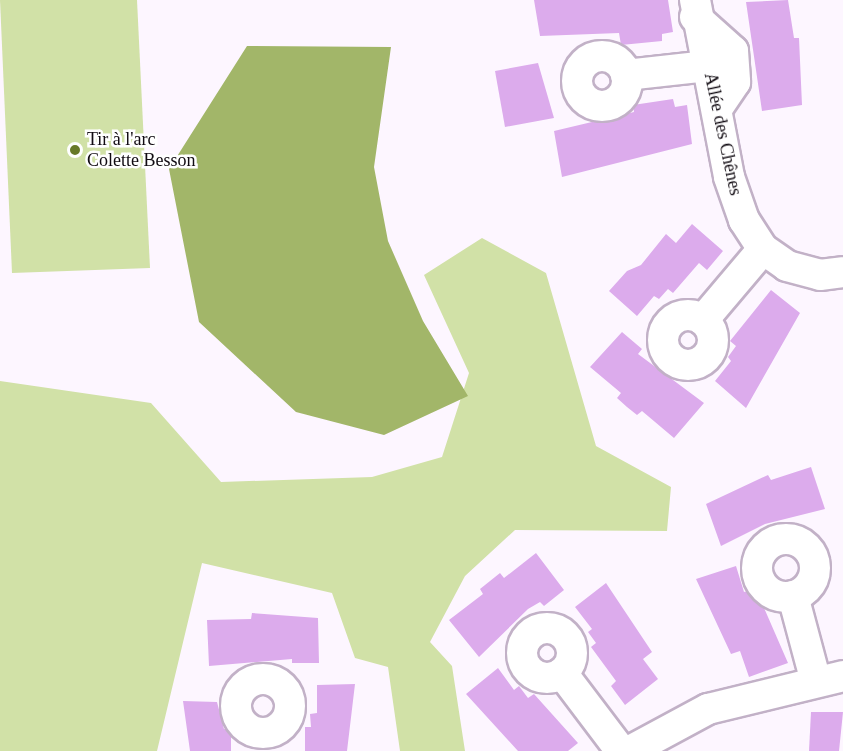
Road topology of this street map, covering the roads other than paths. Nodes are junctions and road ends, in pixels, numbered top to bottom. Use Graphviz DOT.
graph roads {
  1 [pos="695,9"];
  2 [pos="708,66"];
  3 [pos="627,75"];
  4 [pos="717,109"];
  5 [pos="763,249"];
  6 [pos="843,272"];
  7 [pos="703,320"];
  8 [pos="794,596"];
  9 [pos="562,673"];
  10 [pos="829,677"];
  11 [pos="621,751"];
  12 [pos="630,751"];
  1 -- 2 [label="street, Allée des Chênes"];
  1 -- 4 [label="street"];
  2 -- 3 [label="street"];
  2 -- 4 [label="street, Allée des Chênes"];
  4 -- 5 [label="street, Allée des Chênes"];
  5 -- 6 [label="street, Allée des Chênes"];
  5 -- 7 [label="street"];
  8 -- 10 [label="street"];
  9 -- 11 [label="street"];
  10 -- 12 [label="street"];
}
